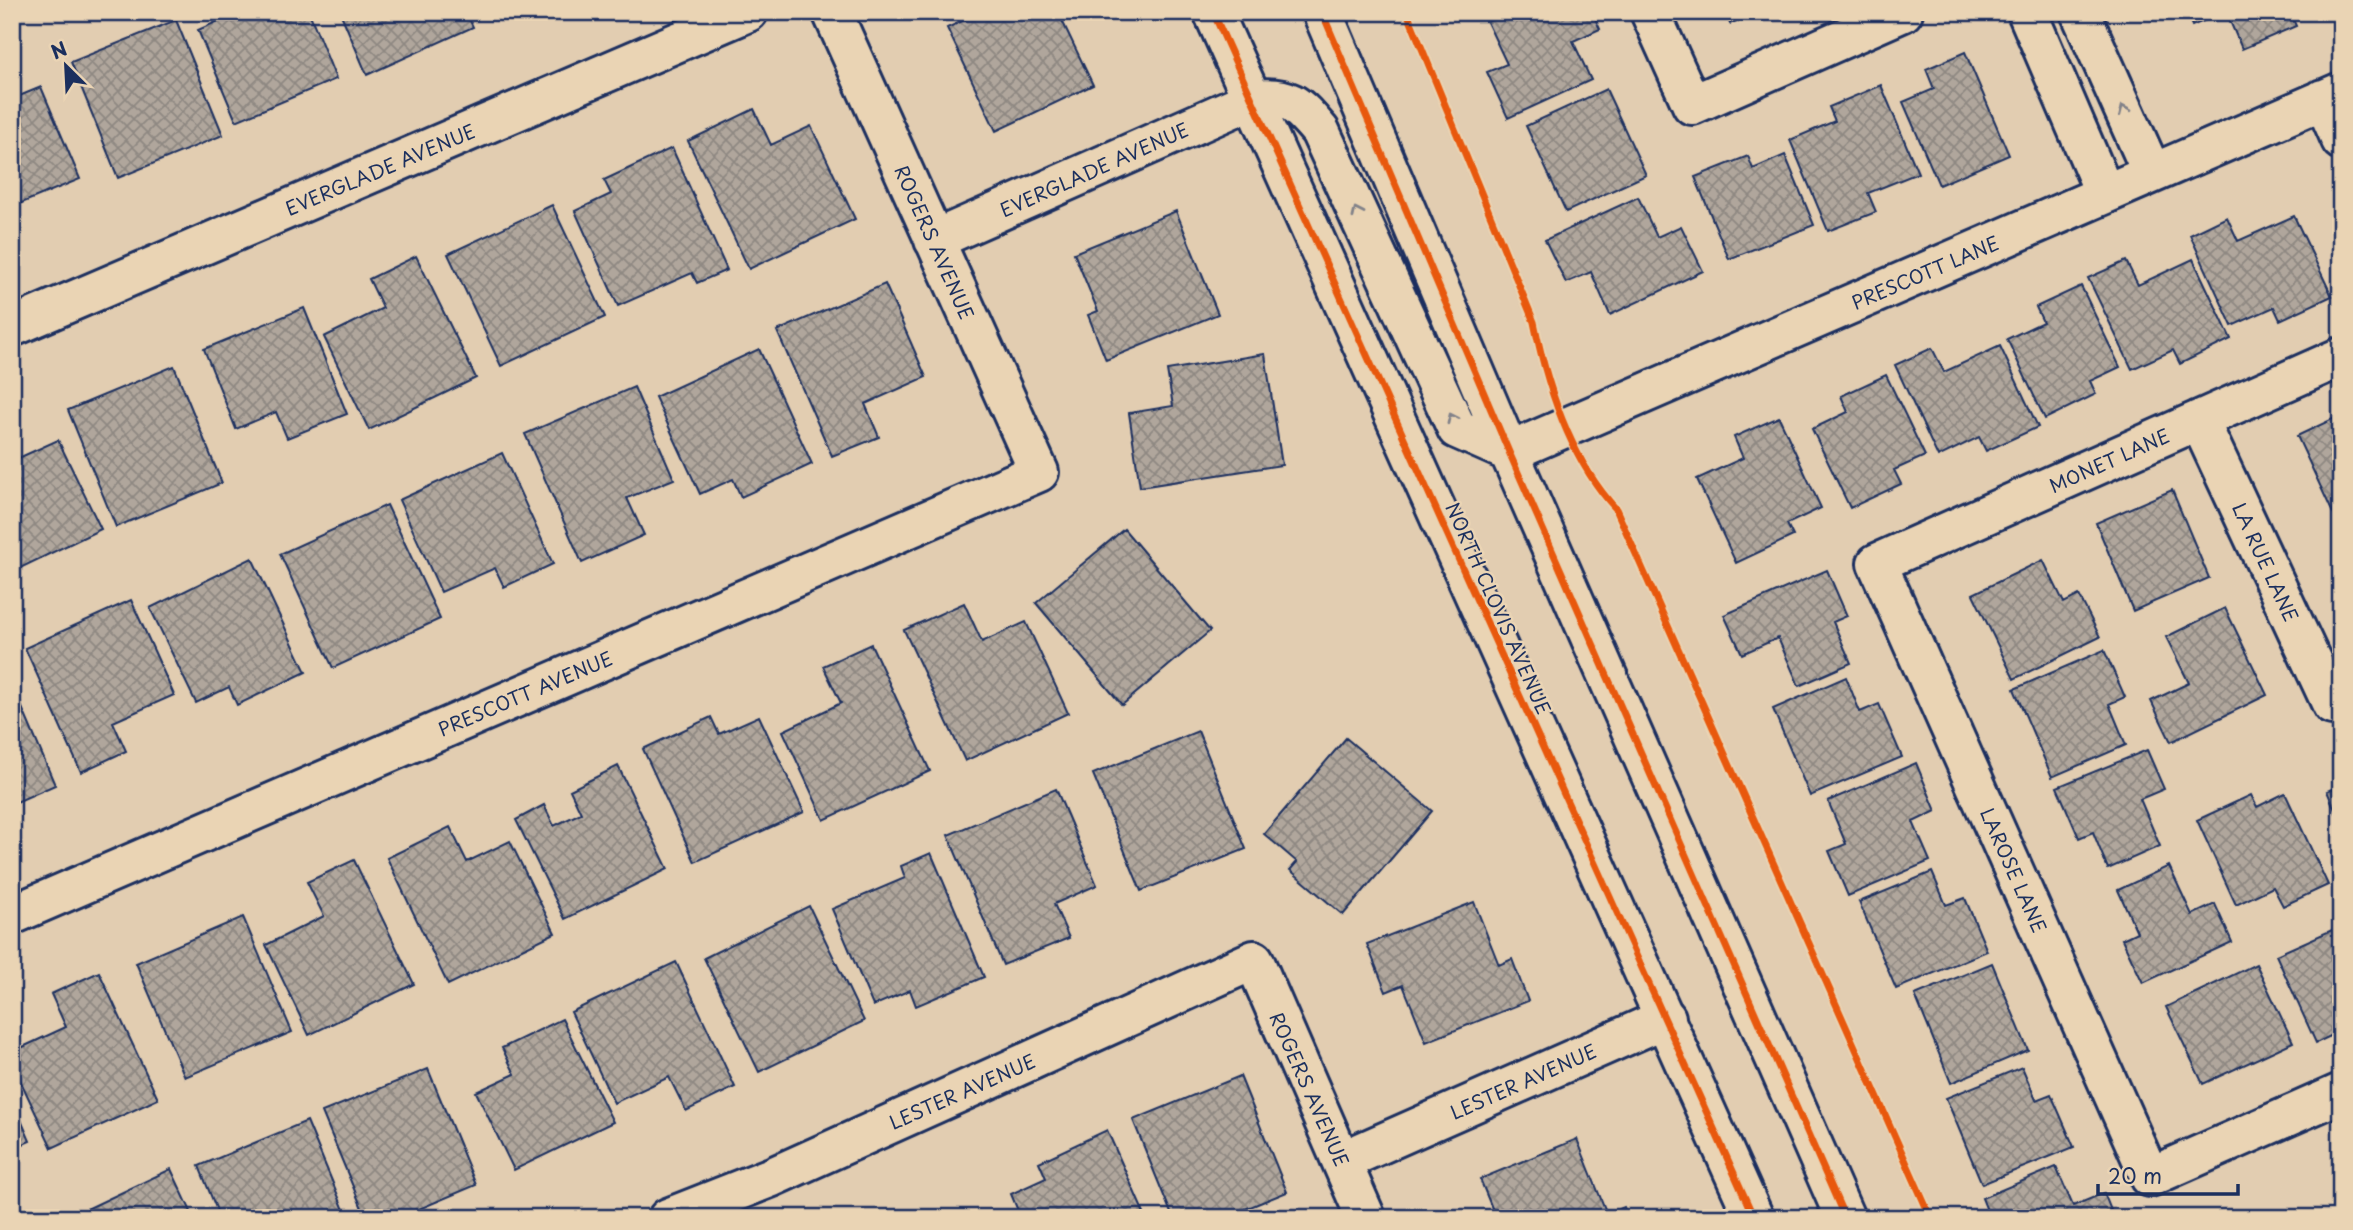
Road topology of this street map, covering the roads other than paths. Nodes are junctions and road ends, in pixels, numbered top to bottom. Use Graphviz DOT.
graph roads {
  1 [pos="748,12"];
  2 [pos="832,12"];
  3 [pos="1213,12"];
  4 [pos="1322,12"];
  5 [pos="1650,12"];
  6 [pos="1903,12"];
  7 [pos="2027,12"];
  8 [pos="2080,12"];
  9 [pos="2332,95"];
  10 [pos="1253,99"];
  11 [pos="2341,140"];
  12 [pos="2152,173"];
  13 [pos="2105,194"];
  14 [pos="934,240"];
  15 [pos="12,327"];
  16 [pos="2341,357"];
  17 [pos="2199,420"];
  18 [pos="1509,452"];
  19 [pos="1039,472"];
  20 [pos="1877,563"];
  21 [pos="2336,703"];
  22 [pos="12,915"];
  23 [pos="1254,960"];
  24 [pos="1666,1018"];
  25 [pos="2341,1094"];
  26 [pos="1342,1161"];
  27 [pos="668,1218"];
  28 [pos="1366,1218"];
  29 [pos="1754,1218"];
  30 [pos="1845,1218"];
  1 -- 15 [label="street, EVERGLADE AVENUE"];
  2 -- 14 [label="street, ROGERS AVENUE"];
  3 -- 10 [label="street, NORTH CLOVIS AVENUE"];
  4 -- 18 [label="street"];
  5 -- 6 [label="street"];
  7 -- 13 [label="street"];
  12 -- 8 [label="street, one-way"];
  9 -- 11 [label="street"];
  9 -- 12 [label="street, PRESCOTT LANE"];
  10 -- 14 [label="street, EVERGLADE AVENUE"];
  18 -- 10 [label="street, one-way"];
  10 -- 24 [label="street, NORTH CLOVIS AVENUE"];
  12 -- 13 [label="street, PRESCOTT LANE"];
  13 -- 18 [label="street, PRESCOTT LANE"];
  14 -- 19 [label="street, ROGERS AVENUE"];
  16 -- 17 [label="street, MONET LANE"];
  17 -- 20 [label="street, MONET LANE"];
  17 -- 21 [label="street, LA RUE LANE"];
  18 -- 30 [label="street"];
  19 -- 22 [label="street, PRESCOTT AVENUE"];
  20 -- 25 [label="street, LAROSE LANE"];
  23 -- 26 [label="street, ROGERS AVENUE"];
  23 -- 27 [label="street, LESTER AVENUE"];
  24 -- 26 [label="street, LESTER AVENUE"];
  24 -- 29 [label="street, NORTH CLOVIS AVENUE"];
  26 -- 28 [label="street, ROGERS AVENUE"];
}
